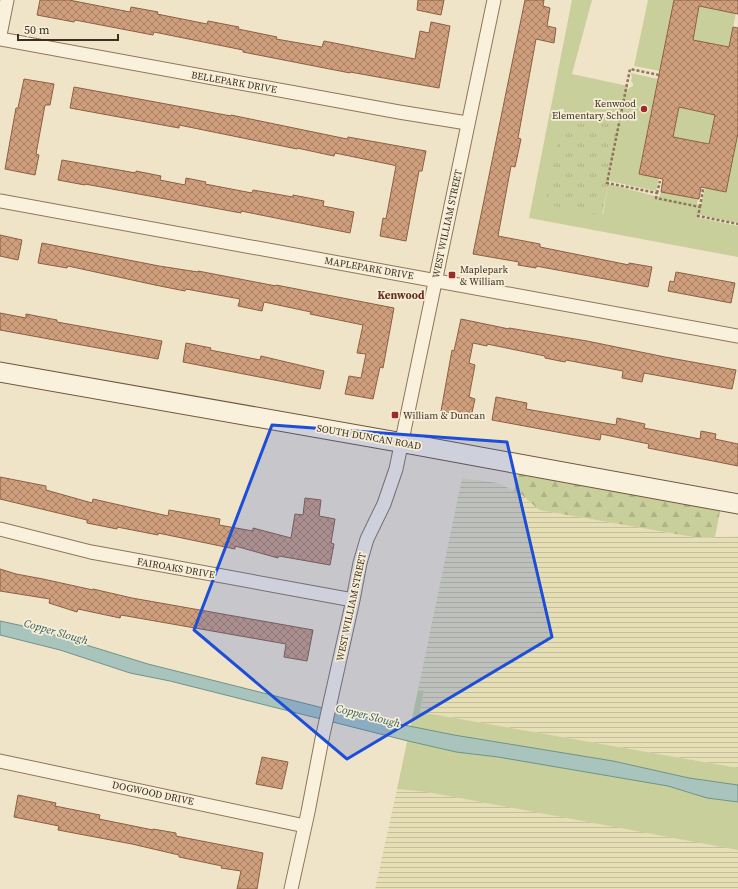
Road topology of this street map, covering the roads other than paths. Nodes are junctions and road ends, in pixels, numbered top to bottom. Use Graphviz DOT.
graph roads {
  1 [pos="7,0"];
  2 [pos="494,0"];
  3 [pos="0,35"];
  4 [pos="0,39"];
  5 [pos="467,123"];
  6 [pos="0,200"];
  7 [pos="435,279"];
  8 [pos="738,336"];
  9 [pos="0,372"];
  10 [pos="401,443"];
  11 [pos="738,504"];
  12 [pos="0,530"];
  13 [pos="353,600"];
  14 [pos="0,761"];
  15 [pos="305,826"];
  16 [pos="291,889"];
  1 -- 3 [label="street"];
  2 -- 5 [label="street, WEST WILLIAM STREET"];
  4 -- 5 [label="street, BELLEPARK DRIVE"];
  5 -- 7 [label="street, WEST WILLIAM STREET"];
  6 -- 7 [label="street, MAPLEPARK DRIVE"];
  7 -- 8 [label="street, MAPLEPARK DRIVE"];
  7 -- 10 [label="street, WEST WILLIAM STREET"];
  9 -- 10 [label="main road, SOUTH DUNCAN ROAD"];
  10 -- 11 [label="main road, SOUTH DUNCAN ROAD"];
  10 -- 13 [label="street, WEST WILLIAM STREET"];
  12 -- 13 [label="street, FAIROAKS DRIVE"];
  13 -- 15 [label="street, WEST WILLIAM STREET"];
  14 -- 15 [label="street, DOGWOOD DRIVE"];
  15 -- 16 [label="street, WEST WILLIAM STREET"];
}
